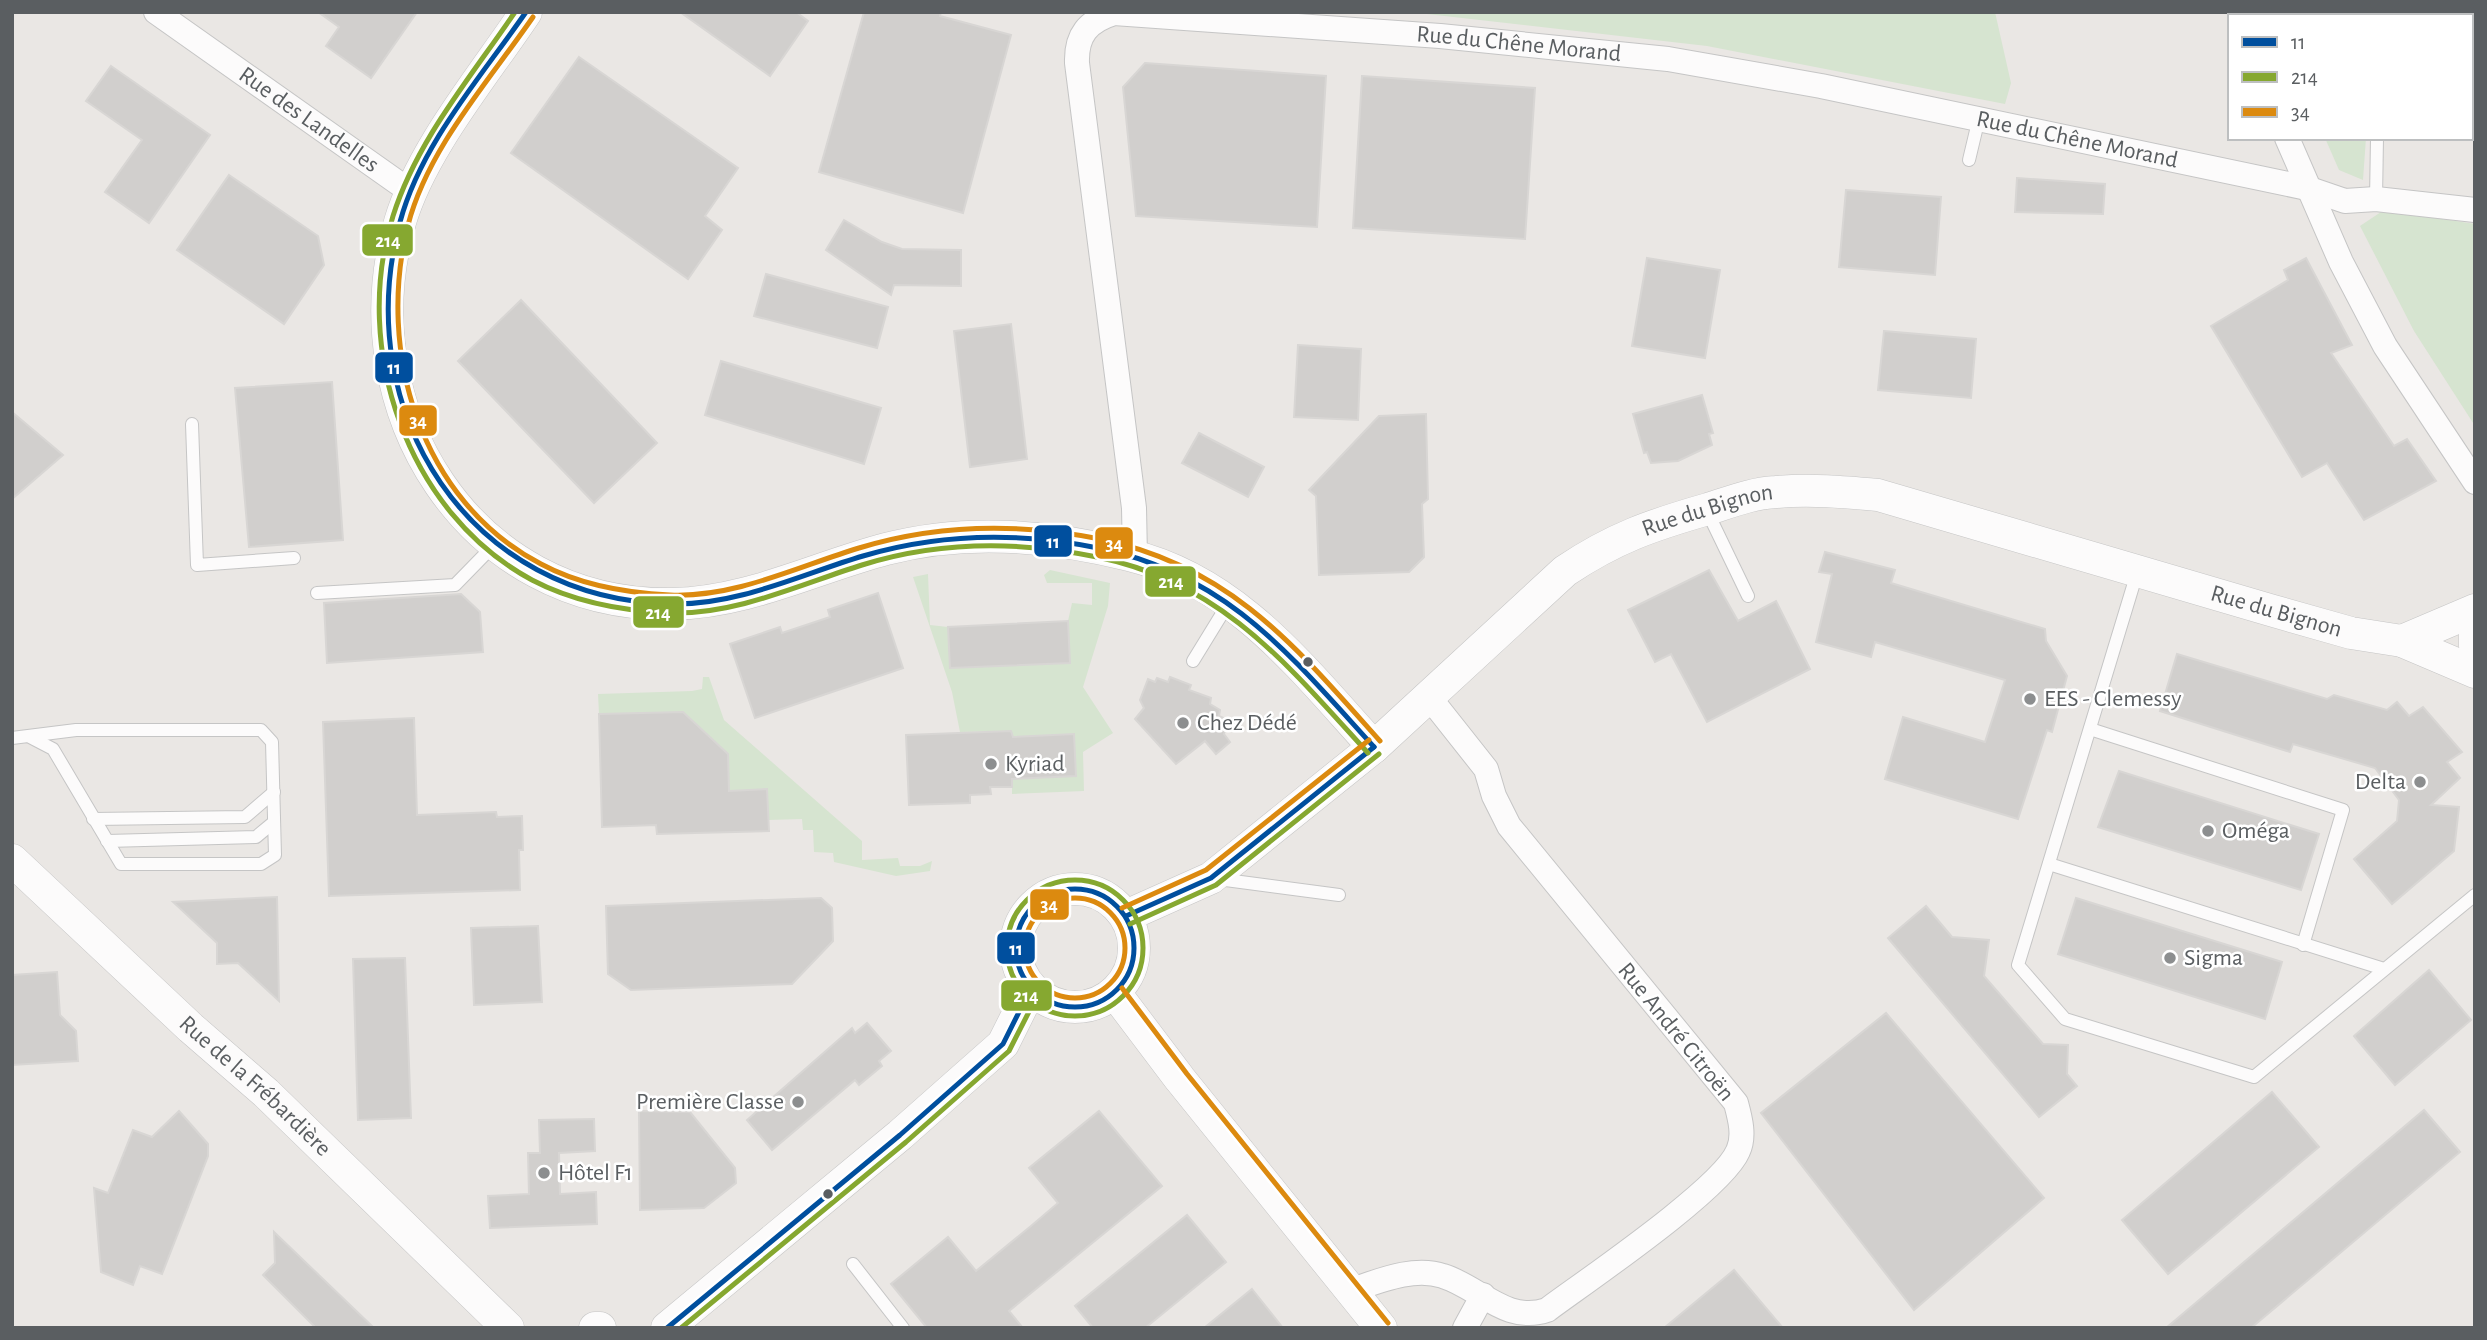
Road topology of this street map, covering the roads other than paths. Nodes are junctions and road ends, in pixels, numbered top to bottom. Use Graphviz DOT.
graph roads {
  1 [pos="156,12"];
  2 [pos="526,12"];
  3 [pos="1979,118"];
  4 [pos="2288,140"];
  5 [pos="2377,140"];
  6 [pos="1969,160"];
  7 [pos="2307,188"];
  8 [pos="411,192"];
  9 [pos="2376,199"];
  10 [pos="2475,210"];
  11 [pos="192,424"];
  12 [pos="2475,482"];
  13 [pos="1706,509"];
  14 [pos="495,544"];
  15 [pos="1135,556"];
  16 [pos="294,558"];
  17 [pos="2138,570"];
  18 [pos="317,593"];
  19 [pos="1748,596"];
  20 [pos="1230,601"];
  21 [pos="2475,610"];
  22 [pos="2475,625"];
  23 [pos="2402,641"];
  24 [pos="2475,646"];
  25 [pos="1193,661"];
  26 [pos="2475,671"];
  27 [pos="1429,697"];
  28 [pos="2090,729"];
  29 [pos="28,736"];
  30 [pos="12,738"];
  31 [pos="1374,747"];
  32 [pos="274,792"];
  33 [pos="93,819"];
  34 [pos="274,822"];
  35 [pos="107,841"];
  36 [pos="12,860"];
  37 [pos="2049,864"];
  38 [pos="1211,878"];
  39 [pos="1339,895"];
  40 [pos="2475,895"];
  41 [pos="1126,916"];
  42 [pos="2303,945"];
  43 [pos="2384,969"];
  44 [pos="1031,988"];
  45 [pos="1115,993"];
  46 [pos="853,1264"];
  47 [pos="1352,1290"];
  48 [pos="1482,1295"];
  49 [pos="500,1324"];
  50 [pos="667,1328"];
  51 [pos="903,1328"];
  52 [pos="1381,1328"];
  53 [pos="1465,1328"];
  1 -- 8 [label="street, Rue des Landelles"];
  2 -- 8 [label="street"];
  3 -- 6 [label="lane"];
  3 -- 7 [label="street, Rue du Chêne Morand"];
  3 -- 15 [label="street, Rue du Chêne Morand"];
  4 -- 7 [label="street"];
  5 -- 9 [label="lane"];
  7 -- 9 [label="street, Rue du Chêne Morand"];
  7 -- 12 [label="street"];
  8 -- 14 [label="street"];
  9 -- 10 [label="street, Rue du Chêne Morand"];
  11 -- 16 [label="lane"];
  13 -- 17 [label="street, Rue du Bignon"];
  13 -- 19 [label="lane"];
  13 -- 27 [label="street, Rue du Bignon"];
  14 -- 15 [label="street"];
  14 -- 18 [label="lane"];
  15 -- 20 [label="street"];
  17 -- 23 [label="street, Rue du Bignon"];
  17 -- 28 [label="lane"];
  20 -- 25 [label="lane"];
  20 -- 31 [label="street"];
  21 -- 23 [label="street"];
  22 -- 24 [label="street"];
  23 -- 26 [label="street, Rue du Bignon"];
  27 -- 31 [label="street, Rue du Bignon"];
  27 -- 48 [label="street, Rue André Citroën"];
  28 -- 37 [label="lane"];
  28 -- 42 [label="lane"];
  29 -- 30 [label="lane"];
  29 -- 32 [label="lane"];
  29 -- 33 [label="lane"];
  31 -- 38 [label="street, Rue du Bignon"];
  32 -- 33 [label="lane"];
  32 -- 34 [label="lane"];
  33 -- 35 [label="lane"];
  34 -- 35 [label="lane"];
  34 -- 35 [label="lane"];
  36 -- 49 [label="street, Rue de la Frébardière"];
  37 -- 42 [label="lane"];
  37 -- 43 [label="lane"];
  38 -- 39 [label="lane"];
  38 -- 41 [label="street, Rue du Bignon"];
  40 -- 43 [label="lane"];
  41 -- 44 [label="street"];
  41 -- 45 [label="street"];
  42 -- 43 [label="lane"];
  44 -- 45 [label="street"];
  44 -- 50 [label="street"];
  45 -- 47 [label="street"];
  46 -- 51 [label="lane"];
  47 -- 48 [label="street, Rue André Citroën"];
  47 -- 52 [label="street"];
  48 -- 53 [label="street"];
}
